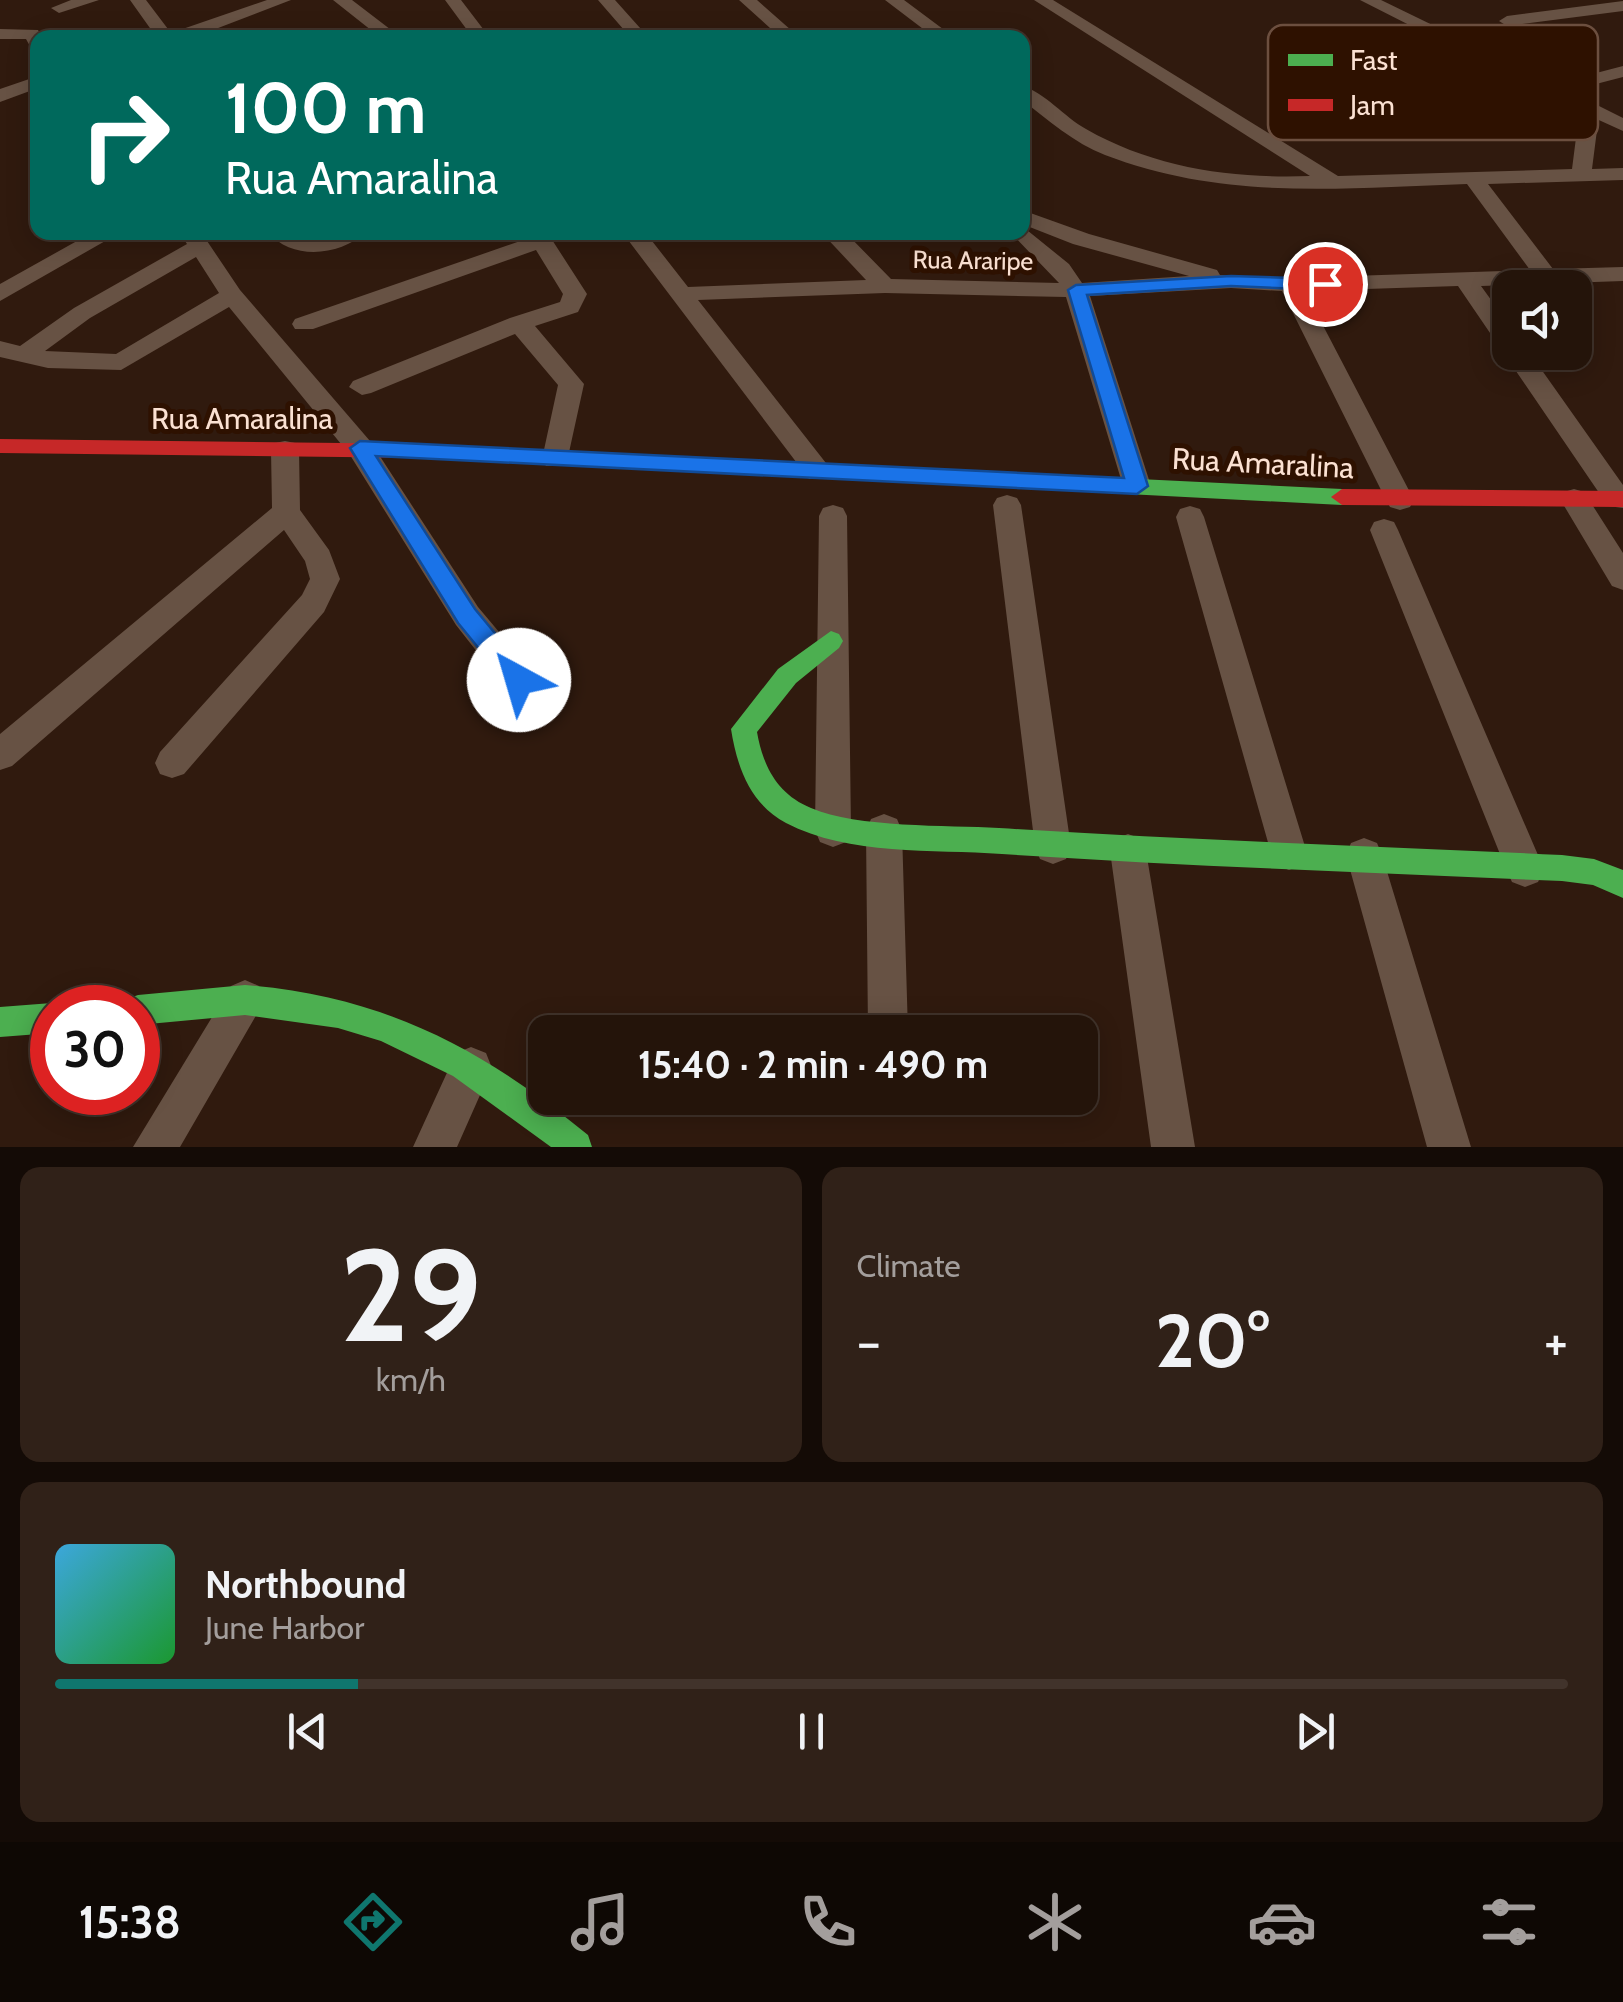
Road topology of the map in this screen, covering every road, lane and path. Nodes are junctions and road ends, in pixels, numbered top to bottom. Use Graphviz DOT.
graph roads {
  1 [pos="92,0"];
  2 [pos="138,0"];
  3 [pos="341,0"];
  4 [pos="453,0"];
  5 [pos="606,0"];
  6 [pos="747,0"];
  7 [pos="893,0"];
  8 [pos="1042,0"];
  9 [pos="1368,0"];
  10 [pos="273,1"];
  11 [pos="1622,2"];
  12 [pos="59,8"];
  13 [pos="1507,21"];
  14 [pos="1419,25"];
  15 [pos="160,30"];
  16 [pos="195,30"];
  17 [pos="382,30"];
  18 [pos="476,30"];
  19 [pos="634,30"];
  20 [pos="783,30"];
  21 [pos="936,30"];
  22 [pos="0,34"];
  23 [pos="30,34"];
  24 [pos="1623,71"];
  25 [pos="1598,78"];
  26 [pos="30,84"];
  27 [pos="4,92"];
  28 [pos="1030,97"];
  29 [pos="1598,112"];
  30 [pos="1623,125"];
  31 [pos="1586,140"];
  32 [pos="1623,174"];
  33 [pos="1581,176"];
  34 [pos="1474,180"];
  35 [pos="1335,183"];
  36 [pos="1030,219"];
  37 [pos="1030,239"];
  38 [pos="96,240"];
  39 [pos="192,240"];
  40 [pos="195,240"];
  41 [pos="286,240"];
  42 [pos="328,240"];
  43 [pos="530,240"];
  44 [pos="540,240"];
  45 [pos="639,240"];
  46 [pos="840,240"];
  47 [pos="1542,270"];
  48 [pos="1623,274"];
  49 [pos="1592,276"];
  50 [pos="1492,280"];
  51 [pos="1231,281"];
  52 [pos="1466,281"];
  53 [pos="885,286"];
  54 [pos="1290,286"];
  55 [pos="1076,290"];
  56 [pos="0,294"];
  57 [pos="681,294"];
  58 [pos="232,296"];
  59 [pos="1492,318"];
  60 [pos="520,323"];
  61 [pos="304,324"];
  62 [pos="12,352"];
  63 [pos="1529,370"];
  64 [pos="362,388"];
  65 [pos="0,446"];
  66 [pos="360,448"];
  67 [pos="286,450"];
  68 [pos="556,459"];
  69 [pos="819,472"];
  70 [pos="1137,486"];
  71 [pos="1574,498"];
  72 [pos="1620,499"];
  73 [pos="1400,500"];
  74 [pos="1007,506"];
  75 [pos="286,512"];
  76 [pos="833,516"];
  77 [pos="1190,517"];
  78 [pos="1384,530"];
  79 [pos="1623,578"];
  80 [pos="831,641"];
  81 [pos="519,680"];
  82 [pos="0,755"];
  83 [pos="172,763"];
  84 [pos="834,830"];
  85 [pos="884,831"];
  86 [pos="1053,848"];
  87 [pos="1128,850"];
  88 [pos="1288,853"];
  89 [pos="1364,855"];
  90 [pos="1525,868"];
  91 [pos="1623,884"];
  92 [pos="245,1000"];
  93 [pos="160,1008"];
  94 [pos="888,1015"];
  95 [pos="30,1020"];
  96 [pos="0,1022"];
  97 [pos="471,1068"];
  98 [pos="155,1147"];
  99 [pos="434,1147"];
  100 [pos="576,1147"];
  101 [pos="1174,1147"];
  102 [pos="1449,1147"];
  1 -- 12 [label="street"];
  2 -- 15 [label="street"];
  3 -- 17 [label="street"];
  4 -- 18 [label="street"];
  5 -- 19 [label="street"];
  6 -- 20 [label="street"];
  7 -- 21 [label="street"];
  8 -- 35 [label="street"];
  9 -- 14 [label="street"];
  10 -- 16 [label="street"];
  11 -- 13 [label="street"];
  22 -- 23 [label="street"];
  24 -- 25 [label="street"];
  26 -- 27 [label="street"];
  28 -- 35 [label="street"];
  29 -- 30 [label="street"];
  31 -- 33 [label="street"];
  32 -- 33 [label="street"];
  33 -- 34 [label="street"];
  34 -- 35 [label="street"];
  34 -- 47 [label="street"];
  36 -- 51 [label="street"];
  37 -- 55 [label="street"];
  38 -- 56 [label="street"];
  39 -- 62 [label="street"];
  40 -- 58 [label="street"];
  41 -- 42 [label="street"];
  43 -- 61 [label="street"];
  44 -- 60 [label="street"];
  45 -- 57 [label="street"];
  46 -- 53 [label="street"];
  48 -- 49 [label="street, Rua Araripe"];
  50 -- 52 [label="street, Rua Araripe"];
  51 -- 54 [label="street, Rua Araripe"];
  51 -- 55 [label="street, Rua Araripe"];
  52 -- 54 [label="street, Rua Araripe"];
  52 -- 59 [label="street"];
  53 -- 55 [label="street, Rua Araripe"];
  53 -- 57 [label="street, Rua Araripe"];
  54 -- 73 [label="street"];
  55 -- 70 [label="street"];
  57 -- 69 [label="street"];
  58 -- 62 [label="street"];
  58 -- 66 [label="street"];
  60 -- 64 [label="street"];
  60 -- 68 [label="street"];
  63 -- 72 [label="street"];
  65 -- 67 [label="street, Rua Amaralina"];
  66 -- 67 [label="street, Rua Amaralina"];
  66 -- 68 [label="street, Rua Amaralina"];
  66 -- 81 [label="street"];
  67 -- 75 [label="street"];
  68 -- 69 [label="street, Rua Amaralina"];
  69 -- 70 [label="street, Rua Amaralina"];
  70 -- 73 [label="street, Rua Amaralina"];
  71 -- 72 [label="street, Rua Amaralina"];
  71 -- 73 [label="street, Rua Amaralina"];
  71 -- 79 [label="street"];
  74 -- 86 [label="street"];
  75 -- 82 [label="street"];
  75 -- 83 [label="street"];
  76 -- 80 [label="street"];
  77 -- 88 [label="street"];
  78 -- 90 [label="street"];
  80 -- 84 [label="street"];
  80 -- 84 [label="street"];
  84 -- 85 [label="street"];
  85 -- 86 [label="street"];
  85 -- 94 [label="street"];
  86 -- 87 [label="street"];
  87 -- 88 [label="street"];
  87 -- 101 [label="street"];
  88 -- 89 [label="street"];
  89 -- 90 [label="street"];
  89 -- 102 [label="street"];
  90 -- 91 [label="street"];
  92 -- 93 [label="street"];
  92 -- 97 [label="street"];
  92 -- 98 [label="street"];
  95 -- 96 [label="street"];
  97 -- 99 [label="street"];
  97 -- 100 [label="street"];
}
